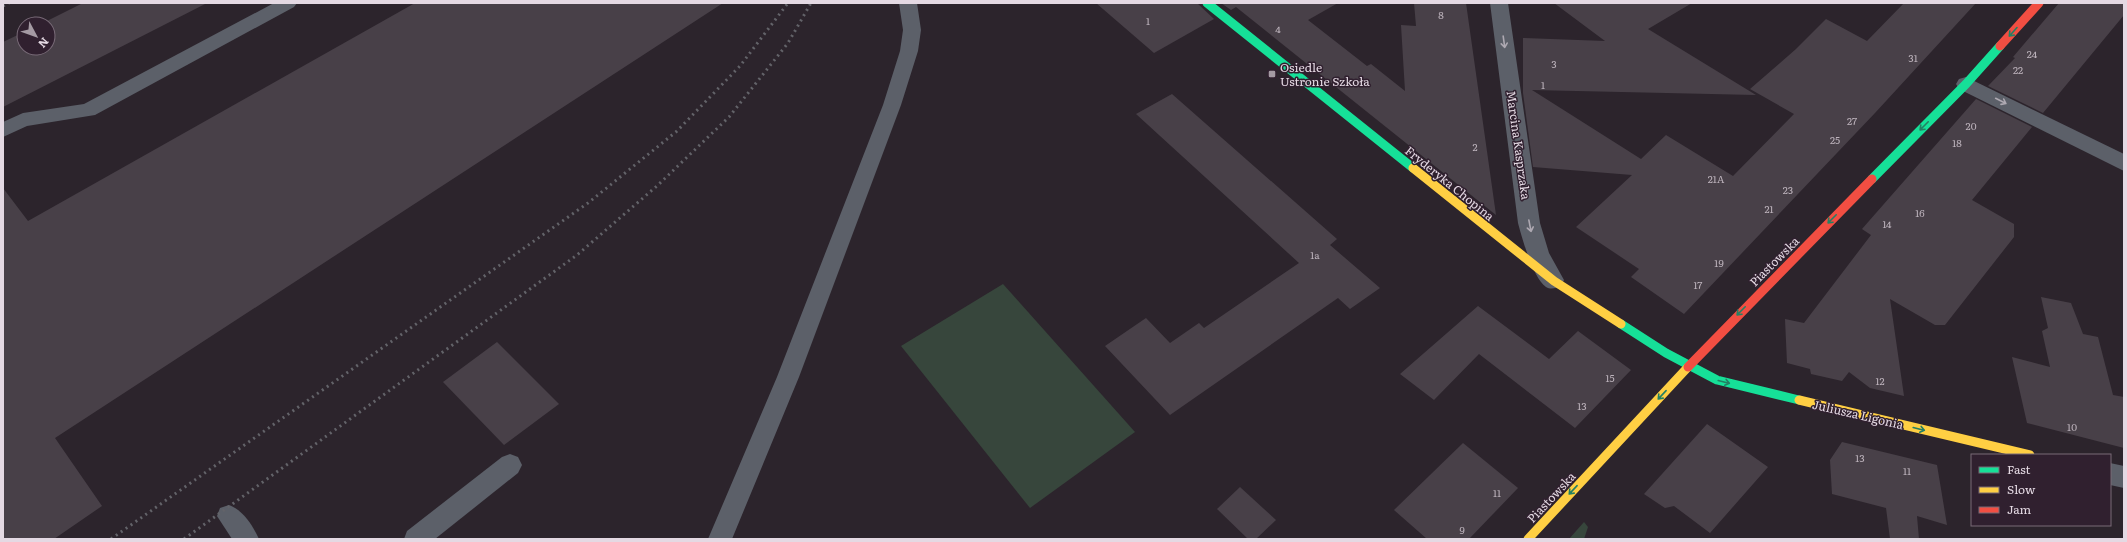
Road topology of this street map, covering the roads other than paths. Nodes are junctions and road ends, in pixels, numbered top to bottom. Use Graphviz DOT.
graph roads {
  1 [pos="288,3"];
  2 [pos="908,3"];
  3 [pos="1207,3"];
  4 [pos="1499,3"];
  5 [pos="2040,3"];
  6 [pos="1966,84"];
  7 [pos="3,130"];
  8 [pos="2124,163"];
  9 [pos="1554,281"];
  10 [pos="1688,367"];
  11 [pos="2026,454"];
  12 [pos="510,465"];
  13 [pos="2111,474"];
  14 [pos="2124,477"];
  15 [pos="229,516"];
  16 [pos="247,539"];
  17 [pos="416,539"];
  18 [pos="720,539"];
  19 [pos="1528,539"];
  1 -- 7 [label="lane"];
  2 -- 18 [label="lane"];
  3 -- 9 [label="street, Fryderyka Chopina"];
  4 -- 9 [label="street, Marcina Kasprzaka, one-way"];
  5 -- 6 [label="street, Piastowska, one-way"];
  6 -- 8 [label="street, one-way"];
  6 -- 10 [label="street, Piastowska, one-way"];
  9 -- 10 [label="street, Fryderyka Chopina"];
  10 -- 11 [label="street, Juliusza Ligonia, one-way"];
  10 -- 19 [label="street, Piastowska, one-way"];
  12 -- 17 [label="lane"];
  13 -- 14 [label="street"];
  15 -- 16 [label="lane"];
}
